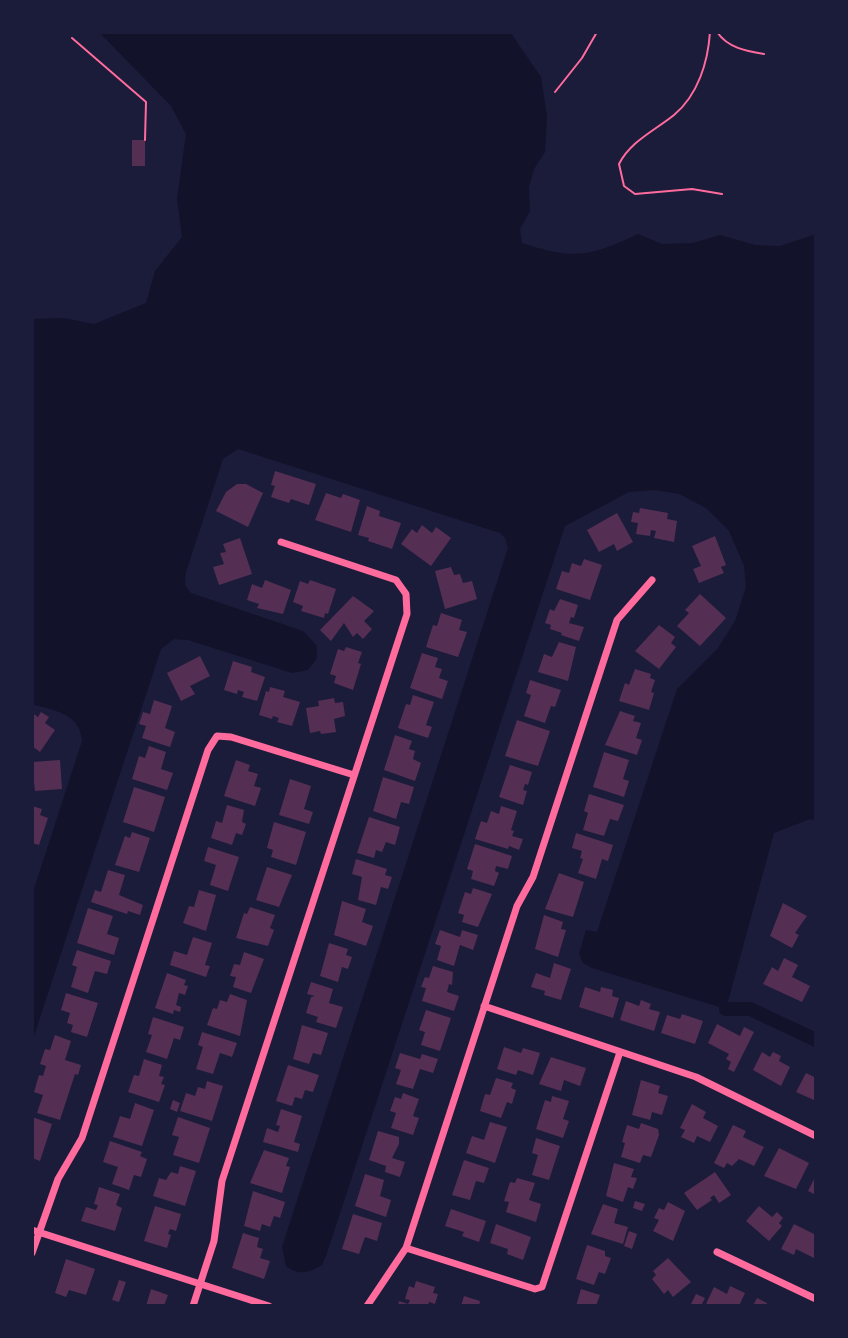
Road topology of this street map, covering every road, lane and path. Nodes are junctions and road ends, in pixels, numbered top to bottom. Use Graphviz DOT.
graph roads {
  1 [pos="597,32"];
  2 [pos="710,32"];
  3 [pos="717,32"];
  4 [pos="72,38"];
  5 [pos="764,54"];
  6 [pos="555,92"];
  7 [pos="145,140"];
  8 [pos="722,194"];
  9 [pos="281,542"];
  10 [pos="652,580"];
  11 [pos="354,775"];
  12 [pos="484,1006"];
  13 [pos="620,1052"];
  14 [pos="816,1136"];
  15 [pos="35,1231"];
  16 [pos="406,1248"];
  17 [pos="717,1252"];
  18 [pos="32,1253"];
  19 [pos="200,1284"];
  20 [pos="816,1299"];
  21 [pos="193,1306"];
  22 [pos="269,1306"];
  23 [pos="367,1306"];
  1 -- 6 [label="path"];
  2 -- 8 [label="path"];
  3 -- 5 [label="path"];
  4 -- 7 [label="path"];
  9 -- 11 [label="street"];
  10 -- 12 [label="street"];
  11 -- 15 [label="street"];
  11 -- 19 [label="street"];
  12 -- 13 [label="street"];
  12 -- 16 [label="street"];
  13 -- 14 [label="street"];
  13 -- 16 [label="street"];
  15 -- 18 [label="street"];
  15 -- 19 [label="street"];
  16 -- 23 [label="street"];
  17 -- 20 [label="street"];
  19 -- 21 [label="street"];
  19 -- 22 [label="street"];
}
